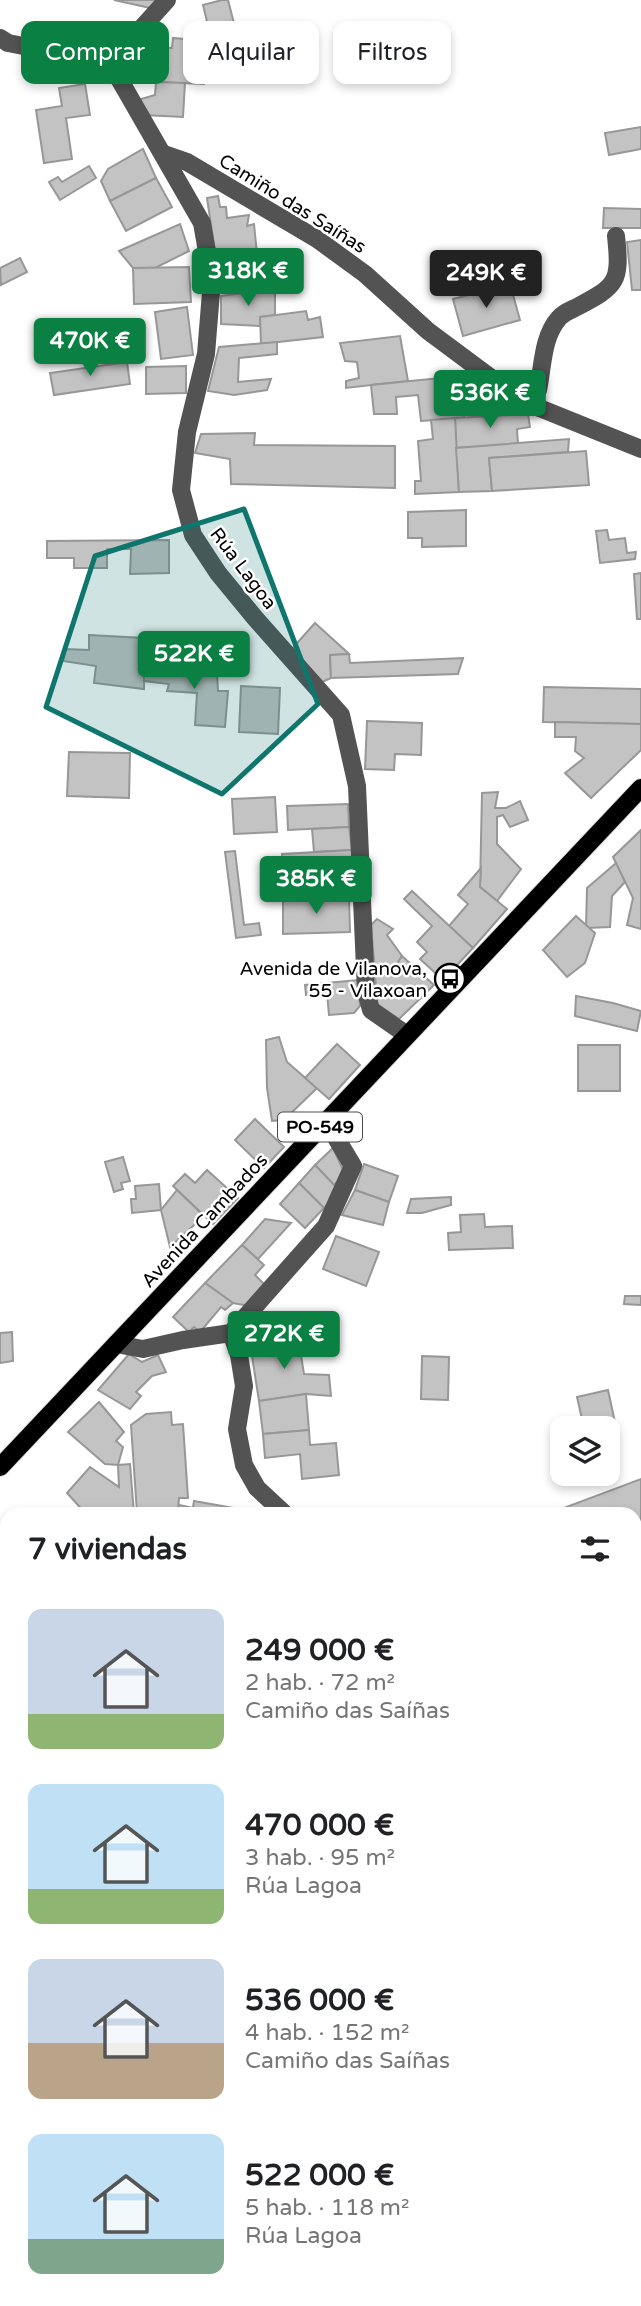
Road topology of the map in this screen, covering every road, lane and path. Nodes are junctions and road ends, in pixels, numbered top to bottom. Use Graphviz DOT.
graph roads {
  1 [pos="167,0"];
  2 [pos="148,21"];
  3 [pos="0,37"];
  4 [pos="21,46"];
  5 [pos="122,84"];
  6 [pos="164,154"];
  7 [pos="616,236"];
  8 [pos="522,401"];
  9 [pos="641,449"];
  10 [pos="641,788"];
  11 [pos="408,1035"];
  12 [pos="326,1121"];
  13 [pos="231,1333"];
  14 [pos="116,1344"];
  15 [pos="0,1467"];
  16 [pos="277,1507"];
  1 -- 2 [label="street"];
  3 -- 4 [label="street"];
  5 -- 6 [label="street, Rúa Lagoa"];
  6 -- 8 [label="street, Camiño das Saíñas"];
  6 -- 11 [label="street, Rúa Lagoa"];
  7 -- 8 [label="street"];
  8 -- 9 [label="street, Camiño das Saíñas"];
  10 -- 11 [label="main road, Avenida Cambados / PO-549"];
  11 -- 12 [label="main road, Avenida Cambados / PO-549"];
  12 -- 13 [label="street"];
  12 -- 14 [label="main road, Avenida Cambados / PO-549"];
  13 -- 14 [label="street"];
  13 -- 16 [label="street"];
  14 -- 15 [label="main road, Avenida Cambados / PO-549"];
}
